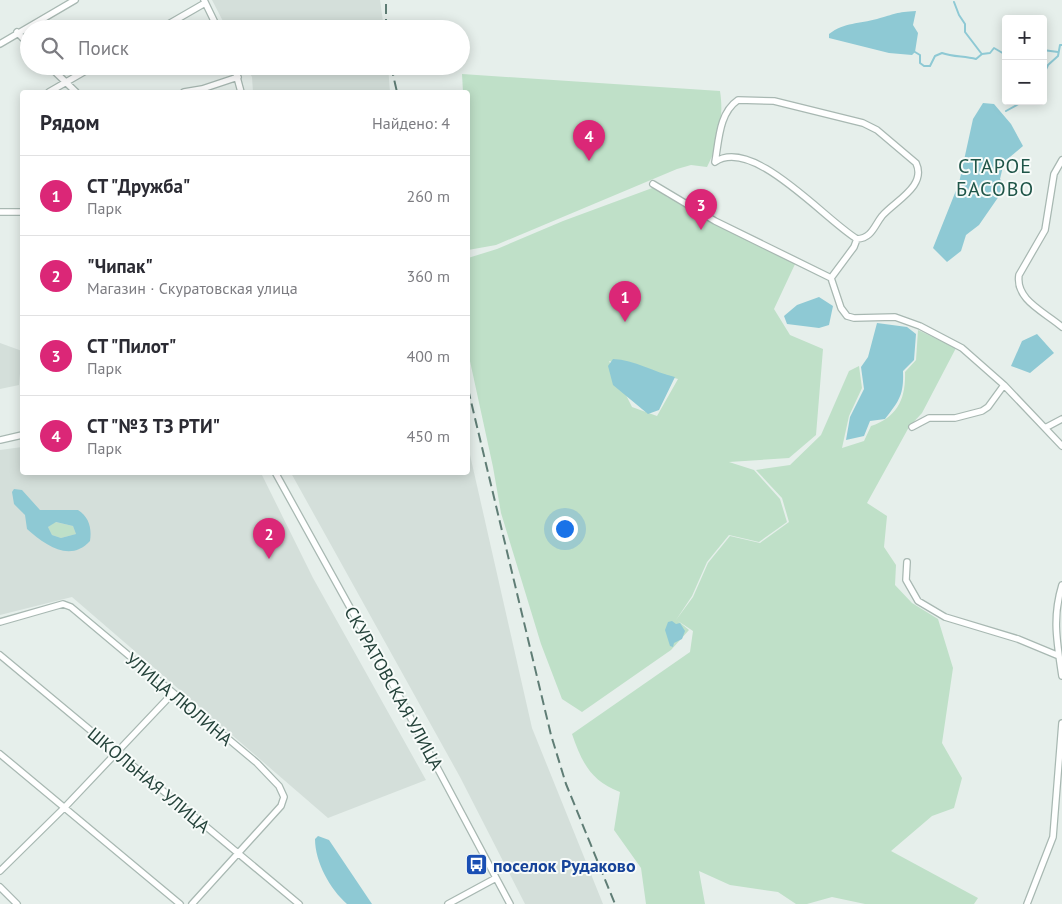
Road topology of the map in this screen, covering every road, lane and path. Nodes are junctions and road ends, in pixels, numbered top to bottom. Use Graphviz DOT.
graph roads {
  1 [pos="75,0"];
  2 [pos="204,1"];
  3 [pos="39,20"];
  4 [pos="174,20"];
  5 [pos="214,20"];
  6 [pos="20,30"];
  7 [pos="17,32"];
  8 [pos="20,35"];
  9 [pos="0,44"];
  10 [pos="57,75"];
  11 [pos="79,75"];
  12 [pos="238,77"];
  13 [pos="65,83"];
  14 [pos="53,90"];
  15 [pos="74,90"];
  16 [pos="196,90"];
  17 [pos="241,90"];
  18 [pos="1062,160"];
  19 [pos="653,184"];
  20 [pos="0,212"];
  21 [pos="20,212"];
  22 [pos="857,238"];
  23 [pos="831,278"];
  24 [pos="1062,327"];
  25 [pos="1004,385"];
  26 [pos="1062,419"];
  27 [pos="912,427"];
  28 [pos="1045,428"];
  29 [pos="20,436"];
  30 [pos="0,440"];
  31 [pos="1062,446"];
  32 [pos="278,475"];
  33 [pos="908,562"];
  34 [pos="1062,585"];
  35 [pos="0,622"];
  36 [pos="0,655"];
  37 [pos="1059,656"];
  38 [pos="1062,676"];
  39 [pos="172,694"];
  40 [pos="1062,723"];
  41 [pos="117,753"];
  42 [pos="0,754"];
  43 [pos="65,807"];
  44 [pos="237,853"];
  45 [pos="0,871"];
  46 [pos="496,878"];
  47 [pos="1,889"];
  48 [pos="17,904"];
  49 [pos="180,904"];
  50 [pos="192,904"];
  51 [pos="299,904"];
  52 [pos="448,904"];
  53 [pos="510,904"];
  54 [pos="1028,904"];
  1 -- 3 [label="street"];
  2 -- 4 [label="street"];
  2 -- 5 [label="street"];
  6 -- 7 [label="street"];
  7 -- 8 [label="street"];
  7 -- 9 [label="street"];
  10 -- 13 [label="street"];
  11 -- 13 [label="street"];
  12 -- 16 [label="street"];
  12 -- 17 [label="street"];
  13 -- 14 [label="street"];
  13 -- 15 [label="street"];
  18 -- 24 [label="street"];
  19 -- 23 [label="street"];
  20 -- 21 [label="street"];
  22 -- 22 [label="street"];
  22 -- 23 [label="street"];
  23 -- 25 [label="street"];
  25 -- 27 [label="street"];
  25 -- 28 [label="street"];
  26 -- 28 [label="street"];
  28 -- 31 [label="street"];
  29 -- 30 [label="street"];
  32 -- 46 [label="street, СКУРАТОВСКАЯ УЛИЦА"];
  33 -- 37 [label="street"];
  34 -- 37 [label="street"];
  35 -- 39 [label="street, УЛИЦА ЛЮЛИНА"];
  36 -- 41 [label="street, ШКОЛЬНАЯ УЛИЦА"];
  37 -- 38 [label="street"];
  39 -- 41 [label="street"];
  39 -- 44 [label="street, УЛИЦА ЛЮЛИНА"];
  40 -- 54 [label="street"];
  41 -- 43 [label="street"];
  41 -- 44 [label="street, ШКОЛЬНАЯ УЛИЦА"];
  42 -- 43 [label="street"];
  43 -- 45 [label="street"];
  43 -- 49 [label="street"];
  44 -- 50 [label="street"];
  44 -- 51 [label="street, ШКОЛЬНАЯ УЛИЦА"];
  46 -- 52 [label="street"];
  46 -- 53 [label="street, СКУРАТОВСКАЯ УЛИЦА"];
  47 -- 48 [label="street"];
}
